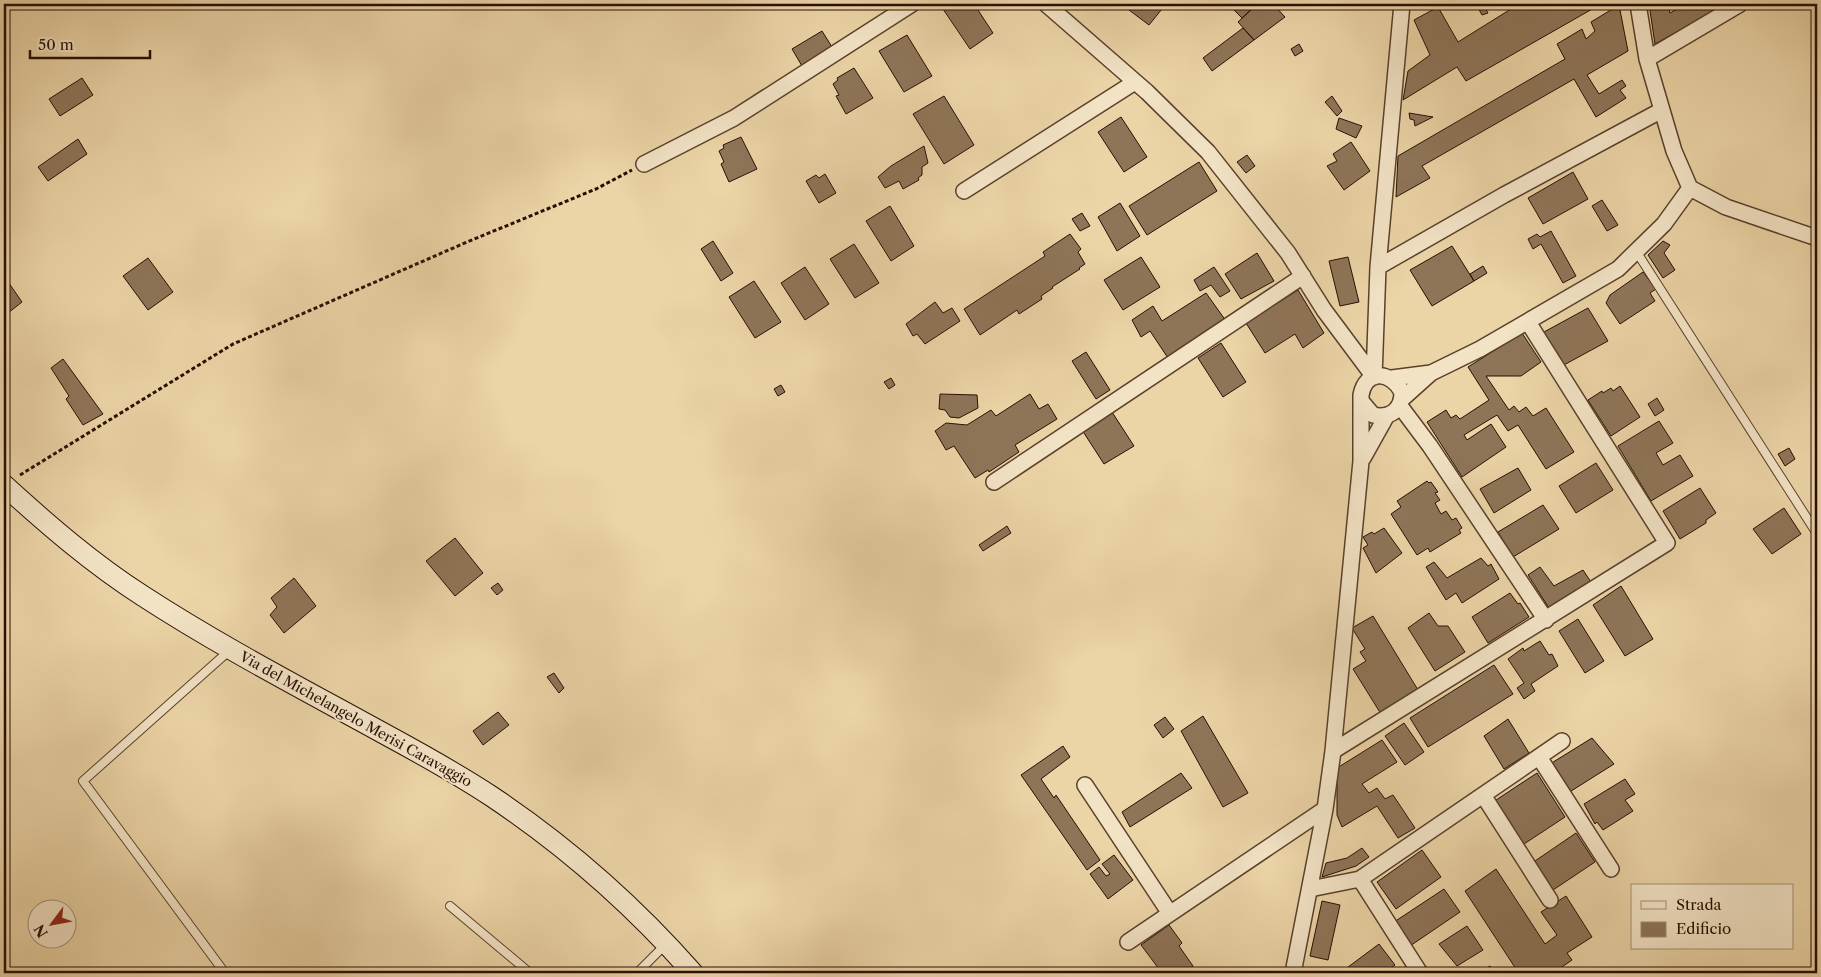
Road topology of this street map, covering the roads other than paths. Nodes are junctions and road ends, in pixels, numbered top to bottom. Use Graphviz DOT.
graph roads {
  1 [pos="912,4"];
  2 [pos="1046,4"];
  3 [pos="1402,4"];
  4 [pos="1638,4"];
  5 [pos="1740,4"];
  6 [pos="1647,59"];
  7 [pos="1135,82"];
  8 [pos="1662,110"];
  9 [pos="644,164"];
  10 [pos="1690,188"];
  11 [pos="964,191"];
  12 [pos="1817,238"];
  13 [pos="1636,251"];
  14 [pos="1378,267"];
  15 [pos="1302,276"];
  16 [pos="1528,322"];
  17 [pos="1431,373"];
  18 [pos="1374,377"];
  19 [pos="1392,378"];
  20 [pos="1362,402"];
  21 [pos="1401,403"];
  22 [pos="1387,416"];
  23 [pos="1361,461"];
  24 [pos="994,482"];
  25 [pos="4,485"];
  26 [pos="1814,529"];
  27 [pos="1546,620"];
  28 [pos="231,649"];
  29 [pos="1562,741"];
  30 [pos="1333,751"];
  31 [pos="1539,757"];
  32 [pos="1085,785"];
  33 [pos="1482,795"];
  34 [pos="1325,809"];
  35 [pos="1611,869"];
  36 [pos="1360,879"];
  37 [pos="1310,889"];
  38 [pos="1550,900"];
  39 [pos="450,906"];
  40 [pos="1169,912"];
  41 [pos="1128,942"];
  42 [pos="666,944"];
  43 [pos="222,969"];
  44 [pos="530,973"];
  45 [pos="637,973"];
  46 [pos="693,973"];
  47 [pos="1293,973"];
  48 [pos="1420,973"];
  1 -- 9 [label="street"];
  2 -- 7 [label="street"];
  3 -- 14 [label="street"];
  4 -- 6 [label="street"];
  5 -- 6 [label="street"];
  6 -- 8 [label="street"];
  7 -- 11 [label="street"];
  7 -- 15 [label="street"];
  8 -- 10 [label="street"];
  8 -- 14 [label="street"];
  10 -- 12 [label="street"];
  10 -- 13 [label="street"];
  13 -- 16 [label="street"];
  13 -- 26 [label="lane"];
  14 -- 18 [label="street"];
  15 -- 18 [label="street"];
  15 -- 24 [label="street"];
  16 -- 17 [label="street"];
  16 -- 27 [label="street"];
  17 -- 19 [label="street"];
  17 -- 21 [label="street"];
  18 -- 19 [label="street"];
  18 -- 20 [label="street"];
  19 -- 21 [label="street"];
  20 -- 22 [label="street"];
  20 -- 23 [label="street"];
  21 -- 22 [label="street"];
  21 -- 27 [label="street"];
  22 -- 23 [label="street"];
  23 -- 30 [label="street"];
  25 -- 28 [label="street, Via del Michelangelo Merisi Caravaggio"];
  27 -- 30 [label="street"];
  28 -- 42 [label="street, Via del Michelangelo Merisi Caravaggio"];
  28 -- 43 [label="lane"];
  29 -- 31 [label="street"];
  30 -- 34 [label="street"];
  31 -- 33 [label="street"];
  31 -- 35 [label="street"];
  32 -- 40 [label="street"];
  33 -- 36 [label="street"];
  33 -- 38 [label="street"];
  34 -- 37 [label="street"];
  34 -- 40 [label="street"];
  36 -- 37 [label="street"];
  36 -- 48 [label="street"];
  37 -- 47 [label="street"];
  39 -- 44 [label="lane"];
  40 -- 41 [label="street"];
  42 -- 45 [label="lane"];
  42 -- 46 [label="street, Via del Michelangelo Merisi Caravaggio"];
}
